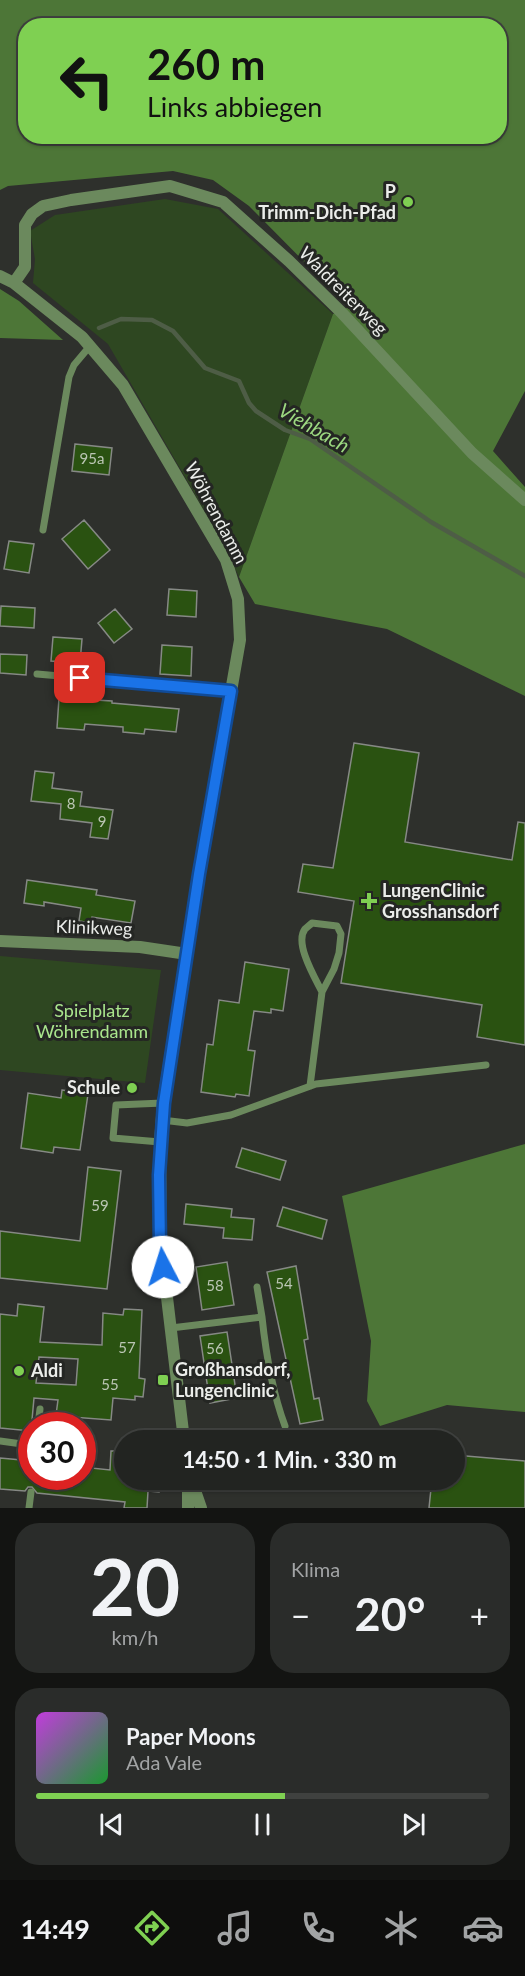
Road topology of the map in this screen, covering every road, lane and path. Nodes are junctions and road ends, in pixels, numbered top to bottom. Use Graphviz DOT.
graph roads {
  1 [pos="0,276"];
  2 [pos="14,283"];
  3 [pos="90,346"];
  4 [pos="525,500"];
  5 [pos="43,531"];
  6 [pos="37,674"];
  7 [pos="231,691"];
  8 [pos="0,941"];
  9 [pos="187,954"];
  10 [pos="322,992"];
  11 [pos="486,1065"];
  12 [pos="310,1086"];
  13 [pos="164,1103"];
  14 [pos="162,1120"];
  15 [pos="160,1142"];
  16 [pos="257,1287"];
  17 [pos="262,1317"];
  18 [pos="171,1328"];
  19 [pos="40,1409"];
  20 [pos="40,1412"];
  21 [pos="285,1426"];
  22 [pos="183,1430"];
  23 [pos="0,1441"];
  24 [pos="18,1443"];
  25 [pos="189,1490"];
  26 [pos="194,1490"];
  27 [pos="31,1492"];
  28 [pos="29,1508"];
  29 [pos="188,1508"];
  30 [pos="201,1508"];
  1 -- 2 [label="street, Wöhrendamm"];
  2 -- 3 [label="street, Wöhrendamm"];
  2 -- 4 [label="street, Waldreiterweg"];
  3 -- 5 [label="lane"];
  3 -- 7 [label="street, Wöhrendamm"];
  6 -- 7 [label="lane"];
  7 -- 9 [label="street, Wöhrendamm"];
  8 -- 9 [label="street, Klinikweg"];
  9 -- 13 [label="street, Wöhrendamm"];
  10 -- 10 [label="lane"];
  10 -- 12 [label="lane"];
  11 -- 12 [label="lane"];
  12 -- 14 [label="lane"];
  13 -- 14 [label="street, Wöhrendamm"];
  13 -- 15 [label="lane"];
  14 -- 15 [label="street, Wöhrendamm"];
  15 -- 18 [label="street, Wöhrendamm"];
  16 -- 17 [label="lane"];
  17 -- 18 [label="lane"];
  17 -- 21 [label="lane"];
  18 -- 22 [label="street, Wöhrendamm"];
  19 -- 20 [label="lane"];
  23 -- 24 [label="lane"];
  25 -- 29 [label="street"];
  26 -- 30 [label="street"];
  27 -- 28 [label="lane"];
}
